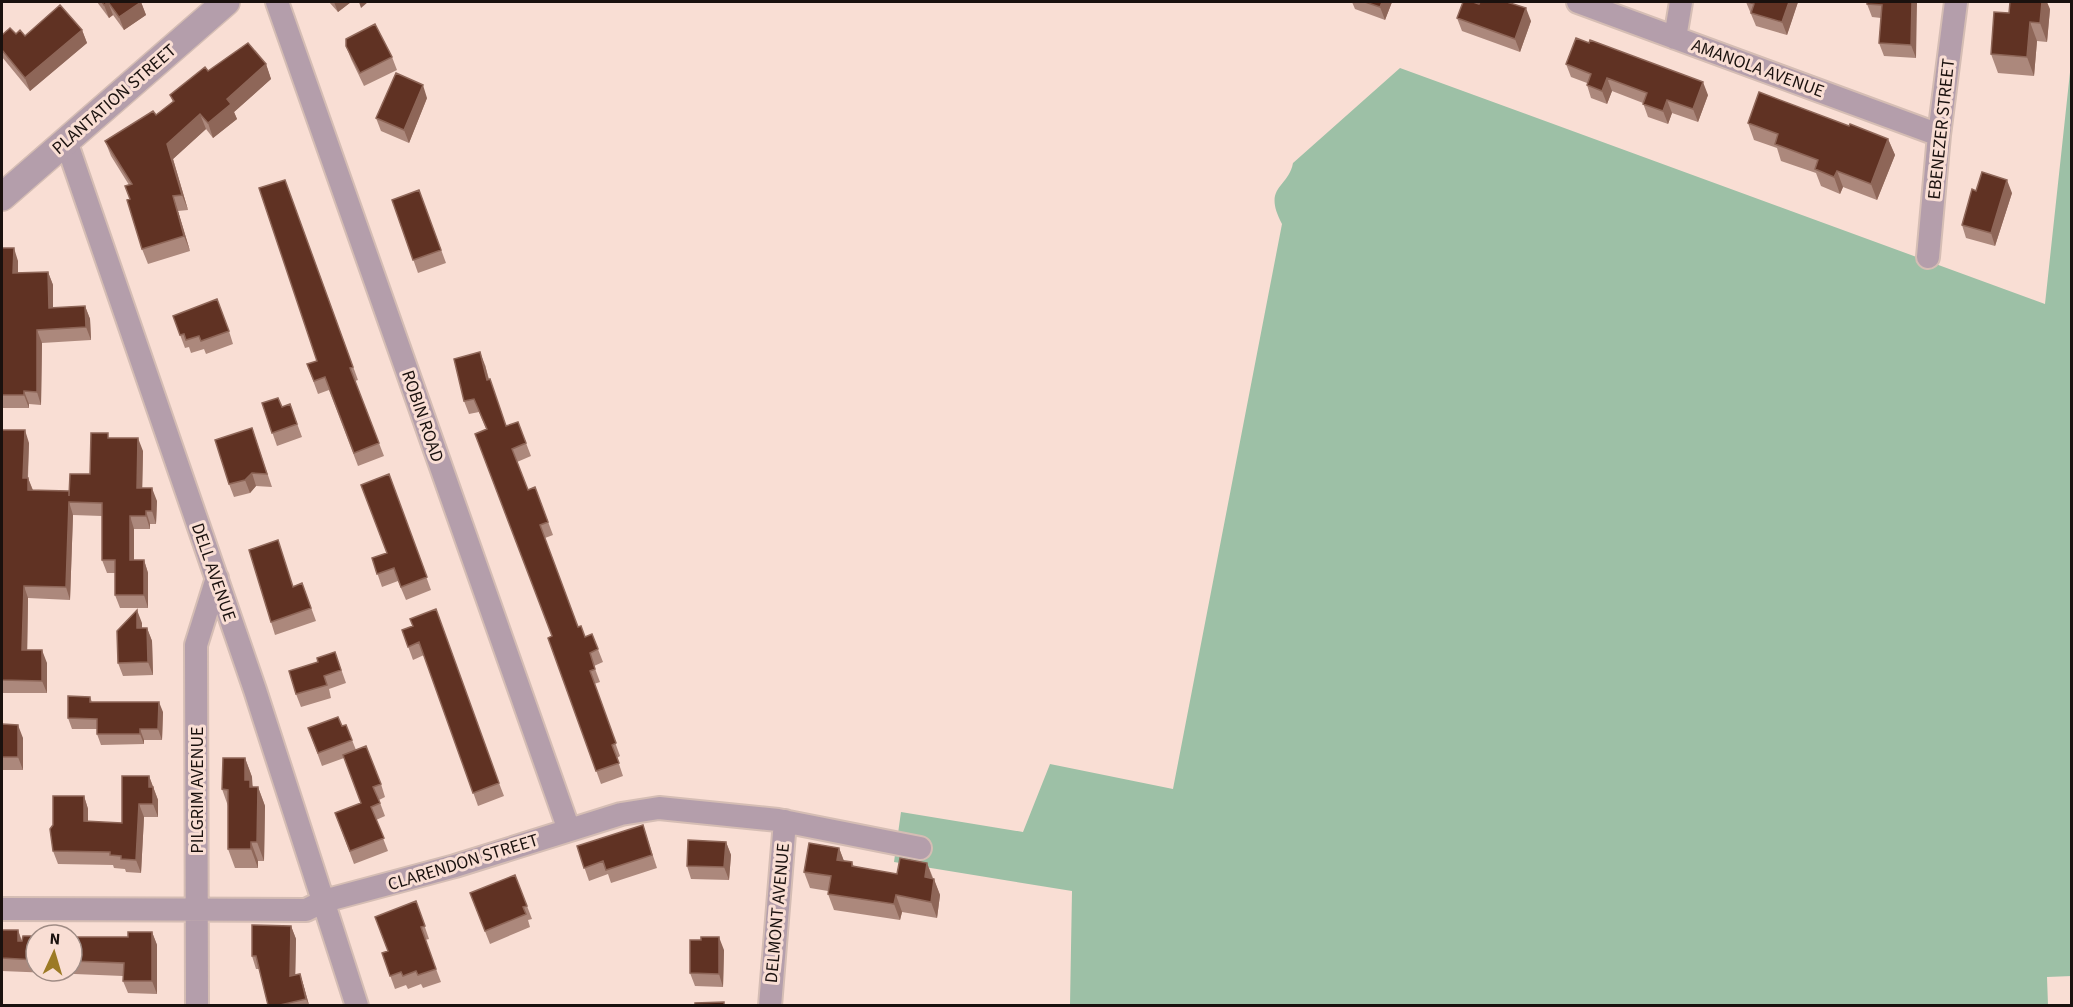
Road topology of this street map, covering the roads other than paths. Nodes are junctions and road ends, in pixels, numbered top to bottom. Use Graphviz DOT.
graph roads {
  1 [pos="226,2"];
  2 [pos="277,2"];
  3 [pos="1578,2"];
  4 [pos="1681,2"];
  5 [pos="1956,2"];
  6 [pos="1675,38"];
  7 [pos="1939,135"];
  8 [pos="66,141"];
  9 [pos="2,196"];
  10 [pos="1928,257"];
  11 [pos="217,578"];
  12 [pos="785,821"];
  13 [pos="569,830"];
  14 [pos="920,848"];
  15 [pos="324,901"];
  16 [pos="2,909"];
  17 [pos="197,911"];
  18 [pos="197,1005"];
  19 [pos="357,1005"];
  20 [pos="770,1005"];
  1 -- 8 [label="street, PLANTATION STREET"];
  2 -- 13 [label="street, ROBIN ROAD"];
  3 -- 6 [label="street, AMANOLA AVENUE"];
  4 -- 6 [label="street"];
  5 -- 7 [label="street, EBENEZER STREET"];
  6 -- 7 [label="street, AMANOLA AVENUE"];
  7 -- 10 [label="street, EBENEZER STREET"];
  8 -- 9 [label="street, PLANTATION STREET"];
  8 -- 11 [label="street, DELL AVENUE"];
  11 -- 15 [label="street, DELL AVENUE"];
  11 -- 17 [label="street, PILGRIM AVENUE"];
  12 -- 13 [label="street, CLARENDON STREET"];
  12 -- 14 [label="street, CLARENDON STREET"];
  12 -- 20 [label="street, DELMONT AVENUE"];
  13 -- 15 [label="street, CLARENDON STREET"];
  15 -- 17 [label="street, CLARENDON STREET"];
  15 -- 19 [label="street, DELL AVENUE"];
  16 -- 17 [label="street, CLARENDON STREET"];
  17 -- 18 [label="street, PILGRIM AVENUE"];
}
